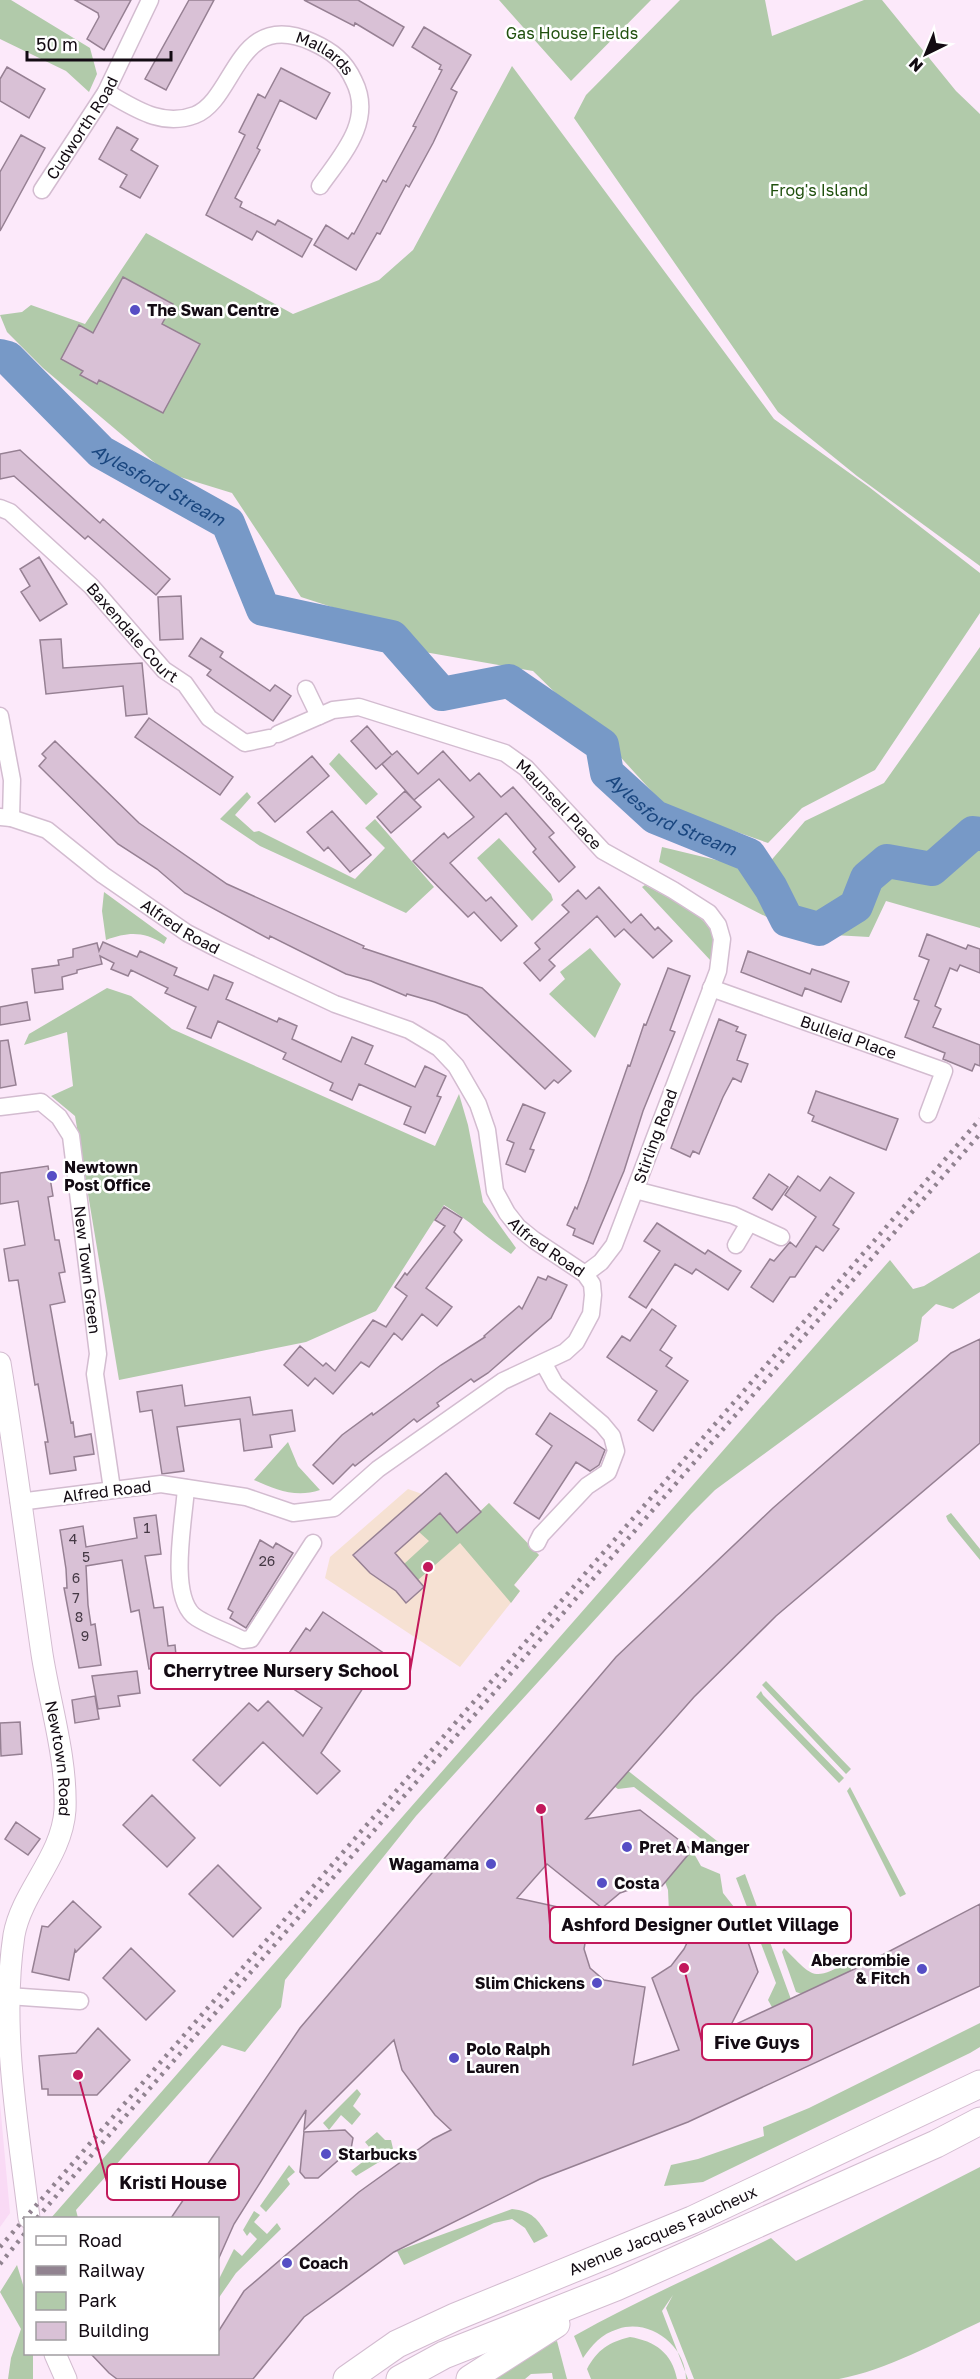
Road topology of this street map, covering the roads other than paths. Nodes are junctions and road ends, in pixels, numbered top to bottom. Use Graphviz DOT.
graph roads {
  1 [pos="150,0"];
  2 [pos="106,92"];
  3 [pos="320,186"];
  4 [pos="42,190"];
  5 [pos="0,508"];
  6 [pos="306,689"];
  7 [pos="0,716"];
  8 [pos="319,716"];
  9 [pos="273,736"];
  10 [pos="6,817"];
  11 [pos="711,988"];
  12 [pos="0,1107"];
  13 [pos="928,1113"];
  14 [pos="635,1190"];
  15 [pos="749,1222"];
  16 [pos="781,1237"];
  17 [pos="736,1245"];
  18 [pos="585,1274"];
  19 [pos="0,1363"];
  20 [pos="544,1364"];
  21 [pos="186,1488"];
  22 [pos="112,1489"];
  23 [pos="19,1502"];
  24 [pos="313,1543"];
  25 [pos="537,1543"];
  26 [pos="8,1996"];
  27 [pos="80,2001"];
  28 [pos="980,2084"];
  29 [pos="980,2121"];
  30 [pos="29,2217"];
  31 [pos="616,2287"];
  32 [pos="55,2355"];
  33 [pos="66,2379"];
  34 [pos="347,2379"];
  35 [pos="400,2379"];
  36 [pos="470,2379"];
  1 -- 2 [label="street, Cudworth Road"];
  2 -- 3 [label="street, Mallards"];
  2 -- 4 [label="street, Cudworth Road"];
  5 -- 9 [label="street, Baxendale Court"];
  6 -- 8 [label="street"];
  7 -- 10 [label="street"];
  8 -- 9 [label="street, Maunsell Place"];
  8 -- 11 [label="street, Maunsell Place"];
  10 -- 18 [label="street, Alfred Road"];
  11 -- 13 [label="street, Bulleid Place"];
  11 -- 14 [label="street, Stirling Road"];
  12 -- 22 [label="street, New Town Green"];
  14 -- 15 [label="street"];
  14 -- 18 [label="street, Stirling Road"];
  15 -- 16 [label="street"];
  15 -- 17 [label="street"];
  18 -- 20 [label="street, Alfred Road"];
  19 -- 23 [label="street, Newtown Road"];
  20 -- 21 [label="street, Alfred Road"];
  20 -- 25 [label="street"];
  21 -- 22 [label="street, Alfred Road"];
  21 -- 24 [label="street"];
  22 -- 23 [label="street, Alfred Road"];
  23 -- 26 [label="street, Newtown Road"];
  26 -- 27 [label="street"];
  26 -- 30 [label="street, Newtown Road"];
  28 -- 34 [label="main road, Avenue Jacques Faucheux"];
  29 -- 31 [label="main road, Avenue Jacques Faucheux"];
  31 -- 35 [label="main road, Avenue Jacques Faucheux"];
  31 -- 36 [label="main road"];
  32 -- 33 [label="street"];
}
